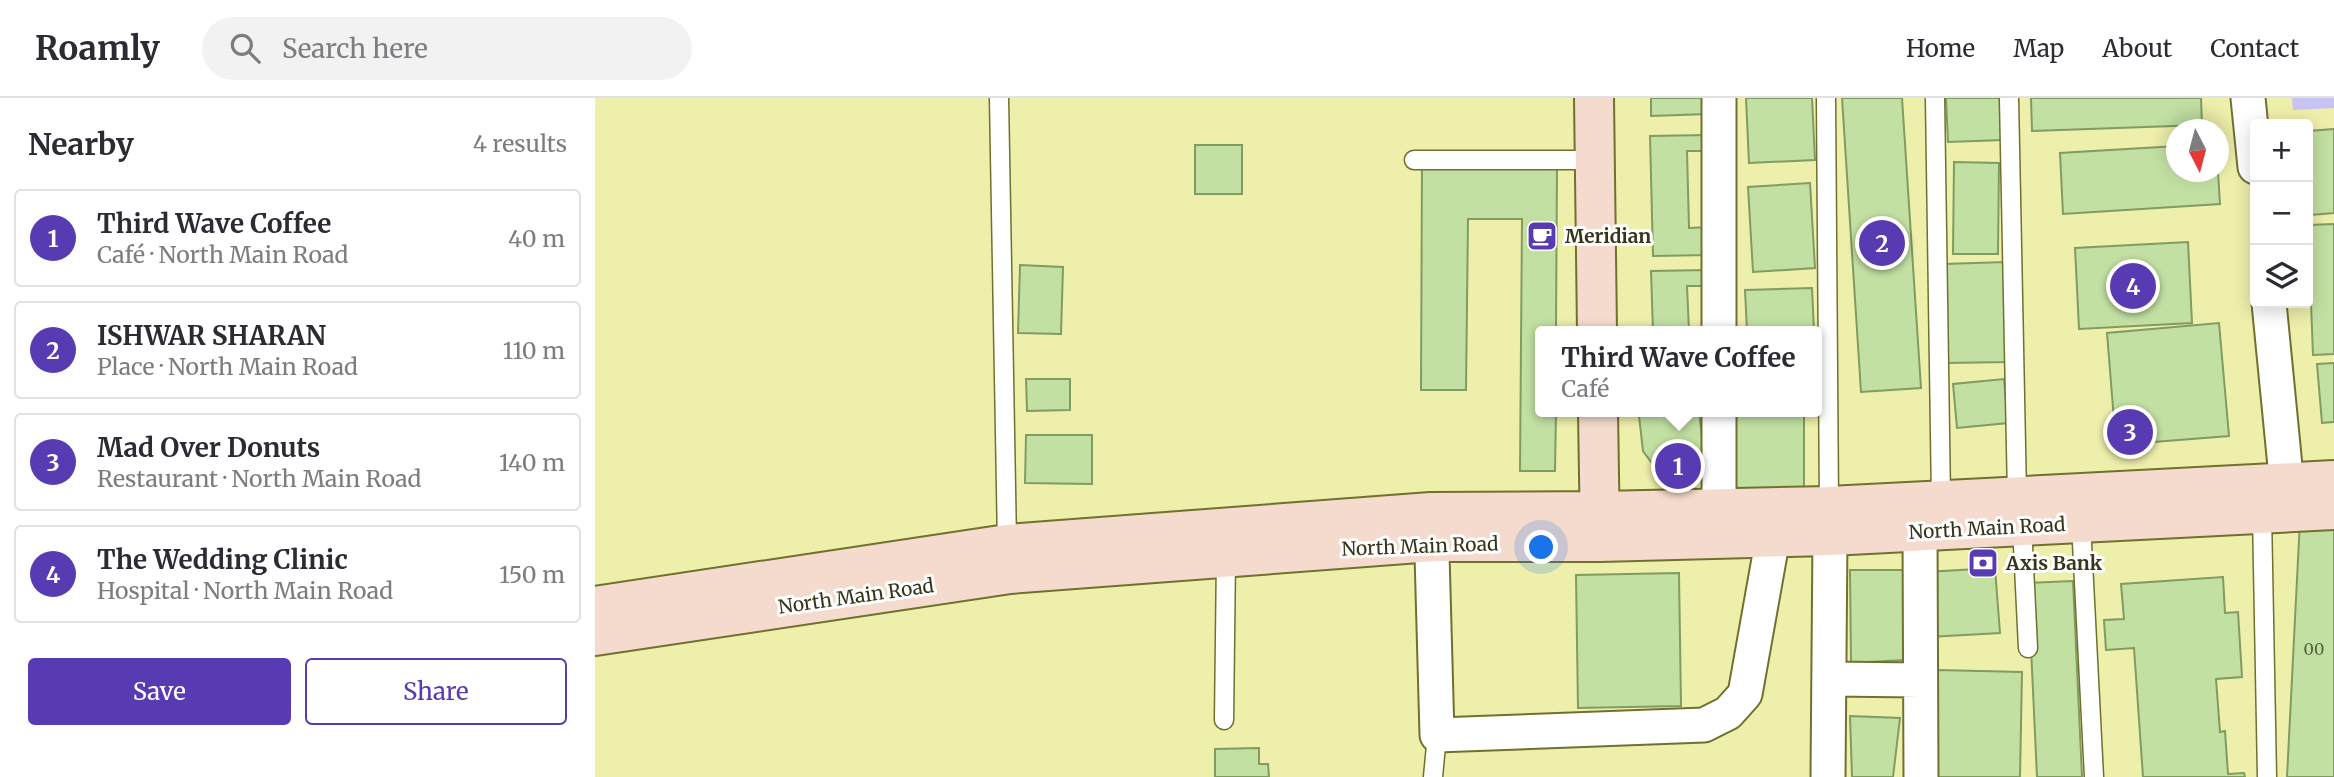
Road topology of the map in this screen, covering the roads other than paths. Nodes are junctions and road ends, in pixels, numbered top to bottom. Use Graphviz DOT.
graph roads {
  1 [pos="999,98"];
  2 [pos="1594,98"];
  3 [pos="1720,98"];
  4 [pos="1826,98"];
  5 [pos="1935,98"];
  6 [pos="2009,98"];
  7 [pos="2248,98"];
  8 [pos="2250,119"];
  9 [pos="1413,160"];
  10 [pos="1594,160"];
  11 [pos="2269,308"];
  12 [pos="1597,326"];
  13 [pos="1719,326"];
  14 [pos="1598,417"];
  15 [pos="1719,417"];
  16 [pos="2334,480"];
  17 [pos="1941,500"];
  18 [pos="2280,503"];
  19 [pos="1719,508"];
  20 [pos="2334,510"];
  21 [pos="2020,511"];
  22 [pos="1829,521"];
  23 [pos="2081,523"];
  24 [pos="1600,526"];
  25 [pos="1431,527"];
  26 [pos="1920,532"];
  27 [pos="1773,537"];
  28 [pos="1007,544"];
  29 [pos="1226,557"];
  30 [pos="595,606"];
  31 [pos="595,636"];
  32 [pos="2028,648"];
  33 [pos="1829,679"];
  34 [pos="1920,680"];
  35 [pos="1224,720"];
  36 [pos="1437,736"];
  37 [pos="1433,777"];
  38 [pos="1828,777"];
  39 [pos="1921,777"];
  40 [pos="2094,777"];
  41 [pos="2267,777"];
  1 -- 28 [label="lane"];
  2 -- 10 [label="main road"];
  3 -- 13 [label="street"];
  4 -- 22 [label="lane"];
  5 -- 17 [label="lane"];
  6 -- 21 [label="lane"];
  7 -- 8 [label="street"];
  9 -- 10 [label="lane"];
  10 -- 12 [label="main road"];
  11 -- 18 [label="street"];
  14 -- 24 [label="main road"];
  15 -- 19 [label="street"];
  16 -- 18 [label="main road, North Main Road"];
  17 -- 21 [label="main road, North Main Road"];
  17 -- 22 [label="main road, North Main Road"];
  18 -- 20 [label="main road, North Main Road"];
  18 -- 21 [label="main road, North Main Road"];
  18 -- 23 [label="main road, North Main Road"];
  18 -- 41 [label="lane"];
  19 -- 22 [label="main road, North Main Road"];
  19 -- 24 [label="main road, North Main Road"];
  21 -- 23 [label="main road, North Main Road"];
  21 -- 26 [label="main road, North Main Road"];
  21 -- 32 [label="lane"];
  22 -- 26 [label="main road, North Main Road"];
  22 -- 27 [label="main road, North Main Road"];
  22 -- 33 [label="street"];
  23 -- 40 [label="lane"];
  24 -- 25 [label="main road, North Main Road"];
  24 -- 27 [label="main road, North Main Road"];
  25 -- 28 [label="main road, North Main Road"];
  25 -- 29 [label="main road, North Main Road"];
  25 -- 36 [label="street"];
  26 -- 34 [label="street"];
  27 -- 36 [label="street"];
  28 -- 30 [label="main road, North Main Road"];
  29 -- 31 [label="main road, North Main Road"];
  29 -- 35 [label="lane"];
  33 -- 34 [label="street"];
  33 -- 38 [label="street"];
  34 -- 39 [label="street"];
  36 -- 37 [label="lane"];
}
